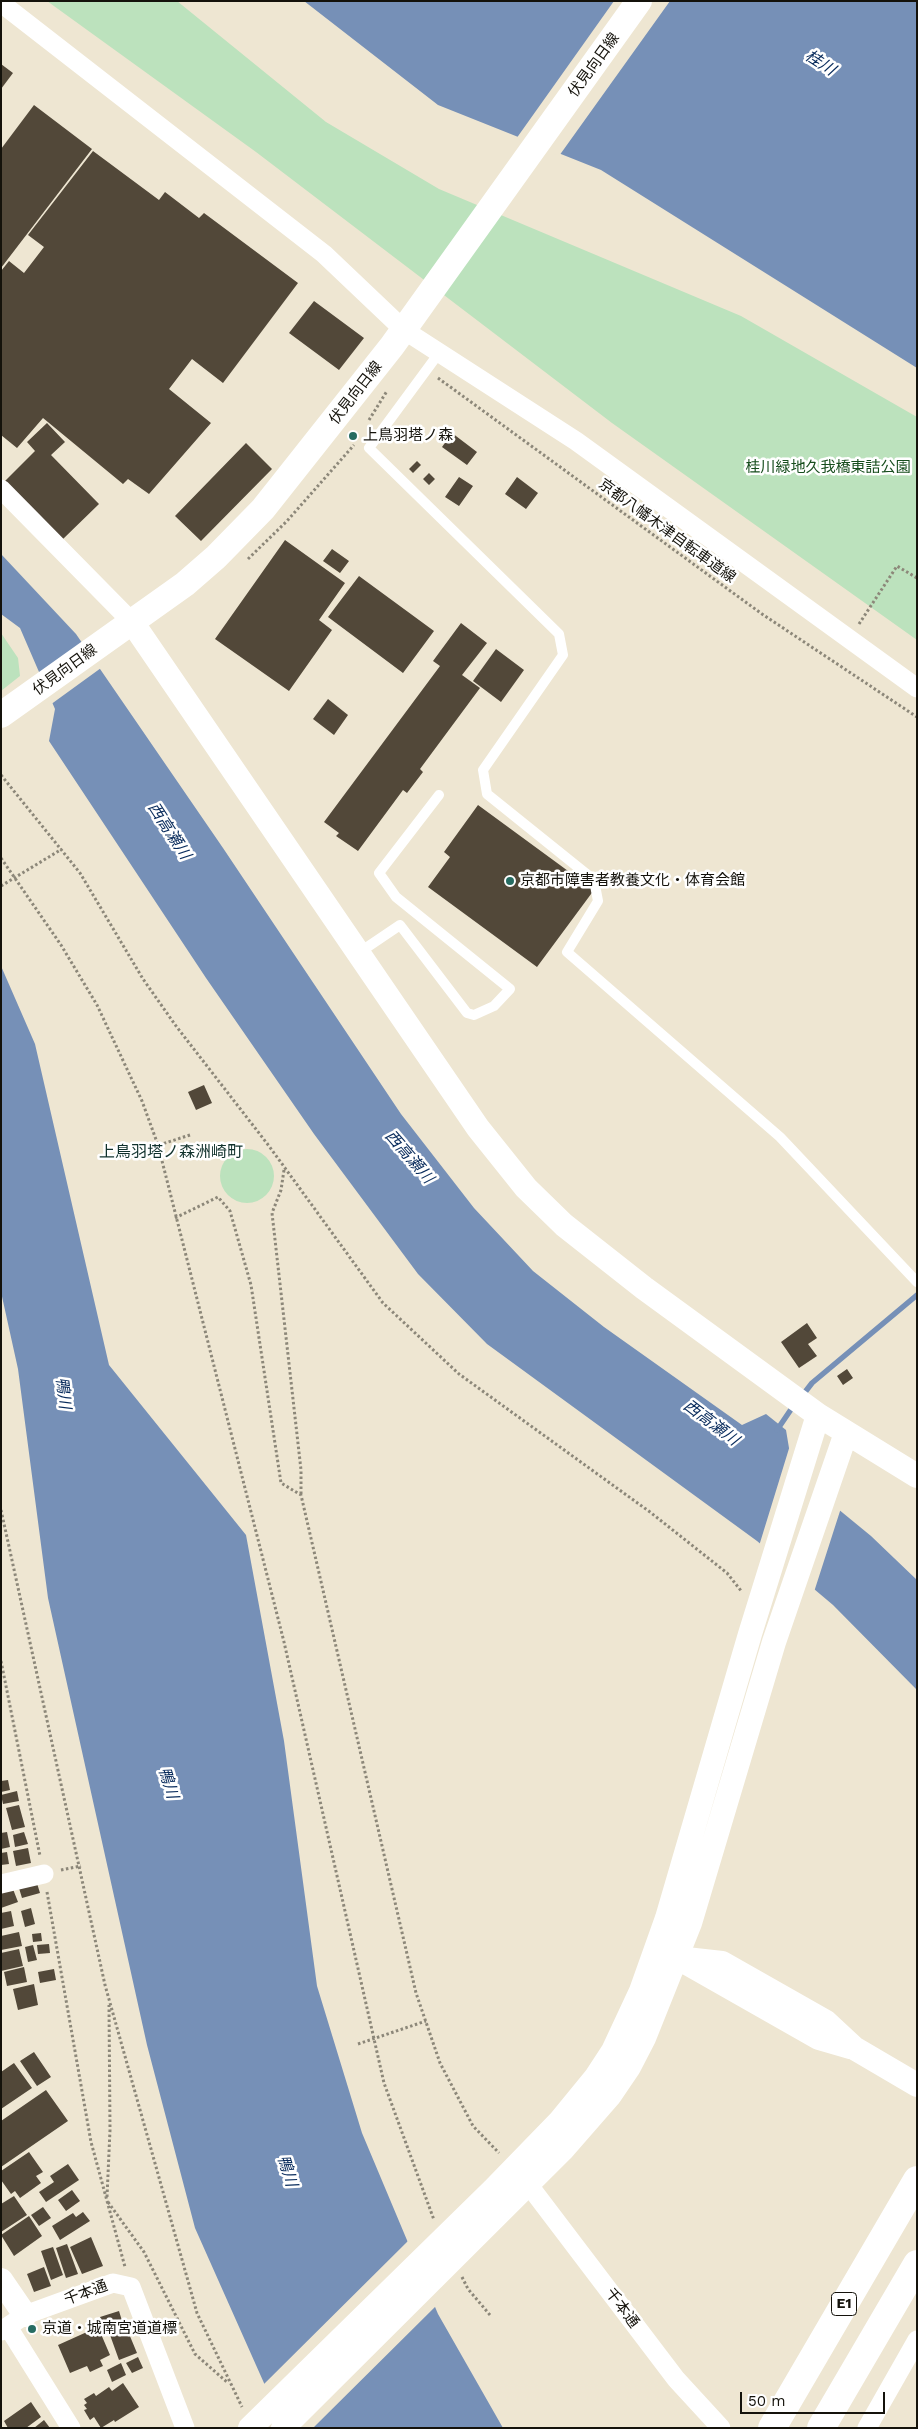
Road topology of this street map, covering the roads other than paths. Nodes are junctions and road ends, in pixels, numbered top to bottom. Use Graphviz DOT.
graph roads {
  1 [pos="640,1"];
  2 [pos="1,3"];
  3 [pos="407,325"];
  4 [pos="439,353"];
  5 [pos="1,489"];
  6 [pos="124,627"];
  7 [pos="917,688"];
  8 [pos="1,715"];
  9 [pos="439,795"];
  10 [pos="360,952"];
  11 [pos="917,1282"];
  12 [pos="818,1415"];
  13 [pos="846,1433"];
  14 [pos="917,1476"];
  15 [pos="753,1624"];
  16 [pos="774,1642"];
  17 [pos="44,1874"];
  18 [pos="1,1884"];
  19 [pos="667,1953"];
  20 [pos="917,2085"];
  21 [pos="917,2180"];
  22 [pos="528,2184"];
  23 [pos="498,2200"];
  24 [pos="917,2264"];
  25 [pos="1,2280"];
  26 [pos="12,2324"];
  27 [pos="917,2340"];
  28 [pos="247,2419"];
  29 [pos="71,2428"];
  30 [pos="185,2428"];
  31 [pos="283,2428"];
  32 [pos="721,2428"];
  33 [pos="772,2428"];
  34 [pos="821,2428"];
  35 [pos="867,2428"];
  1 -- 3 [label="main road, 伏見向日線"];
  2 -- 3 [label="street"];
  3 -- 4 [label="street"];
  3 -- 6 [label="main road, 伏見向日線"];
  4 -- 7 [label="street"];
  4 -- 11 [label="lane"];
  5 -- 6 [label="street"];
  6 -- 8 [label="main road, 伏見向日線"];
  6 -- 10 [label="street"];
  9 -- 10 [label="lane"];
  10 -- 12 [label="street"];
  12 -- 13 [label="street"];
  12 -- 15 [label="street"];
  13 -- 14 [label="street"];
  13 -- 16 [label="street"];
  15 -- 16 [label="street"];
  15 -- 19 [label="street"];
  16 -- 19 [label="street"];
  17 -- 18 [label="street"];
  19 -- 20 [label="street"];
  19 -- 22 [label="street"];
  19 -- 23 [label="street"];
  21 -- 33 [label="highway, E1"];
  22 -- 23 [label="street"];
  22 -- 32 [label="street, 千本通"];
  23 -- 28 [label="street"];
  23 -- 31 [label="street"];
  24 -- 34 [label="highway"];
  25 -- 26 [label="street"];
  26 -- 29 [label="street"];
  26 -- 30 [label="street, 千本通"];
  27 -- 35 [label="street"];
}
